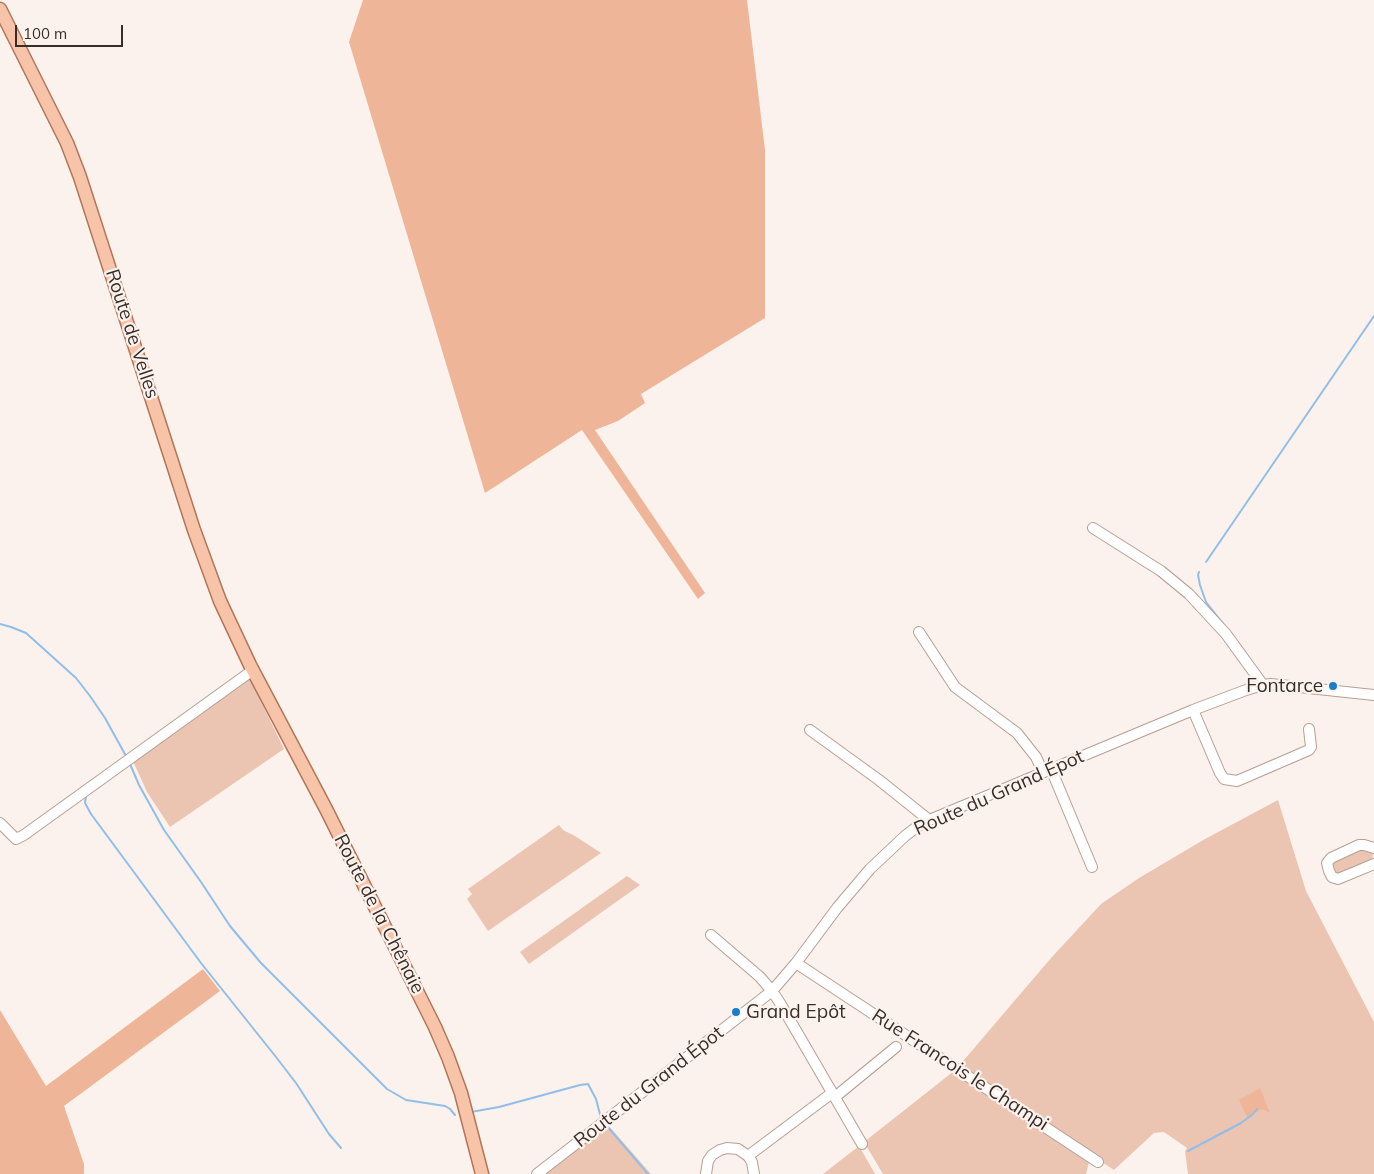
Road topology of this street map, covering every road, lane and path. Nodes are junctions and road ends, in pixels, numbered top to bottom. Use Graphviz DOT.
graph roads {
  1 [pos="0,9"];
  2 [pos="1093,528"];
  3 [pos="919,632"];
  4 [pos="252,668"];
  5 [pos="1263,685"];
  6 [pos="1374,695"];
  7 [pos="1193,710"];
  8 [pos="1309,729"];
  9 [pos="810,730"];
  10 [pos="1047,771"];
  11 [pos="930,820"];
  12 [pos="0,823"];
  13 [pos="1374,848"];
  14 [pos="1374,864"];
  15 [pos="1092,867"];
  16 [pos="711,935"];
  17 [pos="796,963"];
  18 [pos="772,991"];
  19 [pos="896,1048"];
  20 [pos="833,1095"];
  21 [pos="862,1144"];
  22 [pos="748,1156"];
  23 [pos="1098,1162"];
  24 [pos="482,1174"];
  25 [pos="537,1174"];
  26 [pos="706,1174"];
  27 [pos="754,1174"];
  1 -- 4 [label="main road, Route de Velles"];
  2 -- 5 [label="street"];
  3 -- 10 [label="street"];
  4 -- 12 [label="street"];
  4 -- 24 [label="main road, Route de la Chênaie"];
  5 -- 6 [label="street, Route du Grand Épot"];
  5 -- 7 [label="street, Route du Grand Épot"];
  7 -- 8 [label="street"];
  7 -- 10 [label="street, Route du Grand Épot"];
  9 -- 11 [label="street"];
  10 -- 11 [label="street, Route du Grand Épot"];
  10 -- 15 [label="street"];
  11 -- 17 [label="street, Route du Grand Épot"];
  13 -- 14 [label="street"];
  16 -- 18 [label="street"];
  17 -- 18 [label="street, Route du Grand Épot"];
  17 -- 23 [label="street, Rue Francois le Champi"];
  18 -- 20 [label="street"];
  18 -- 25 [label="street, Route du Grand Épot"];
  19 -- 20 [label="street"];
  20 -- 21 [label="street"];
  20 -- 22 [label="street"];
  22 -- 26 [label="street"];
  22 -- 27 [label="street"];
}
